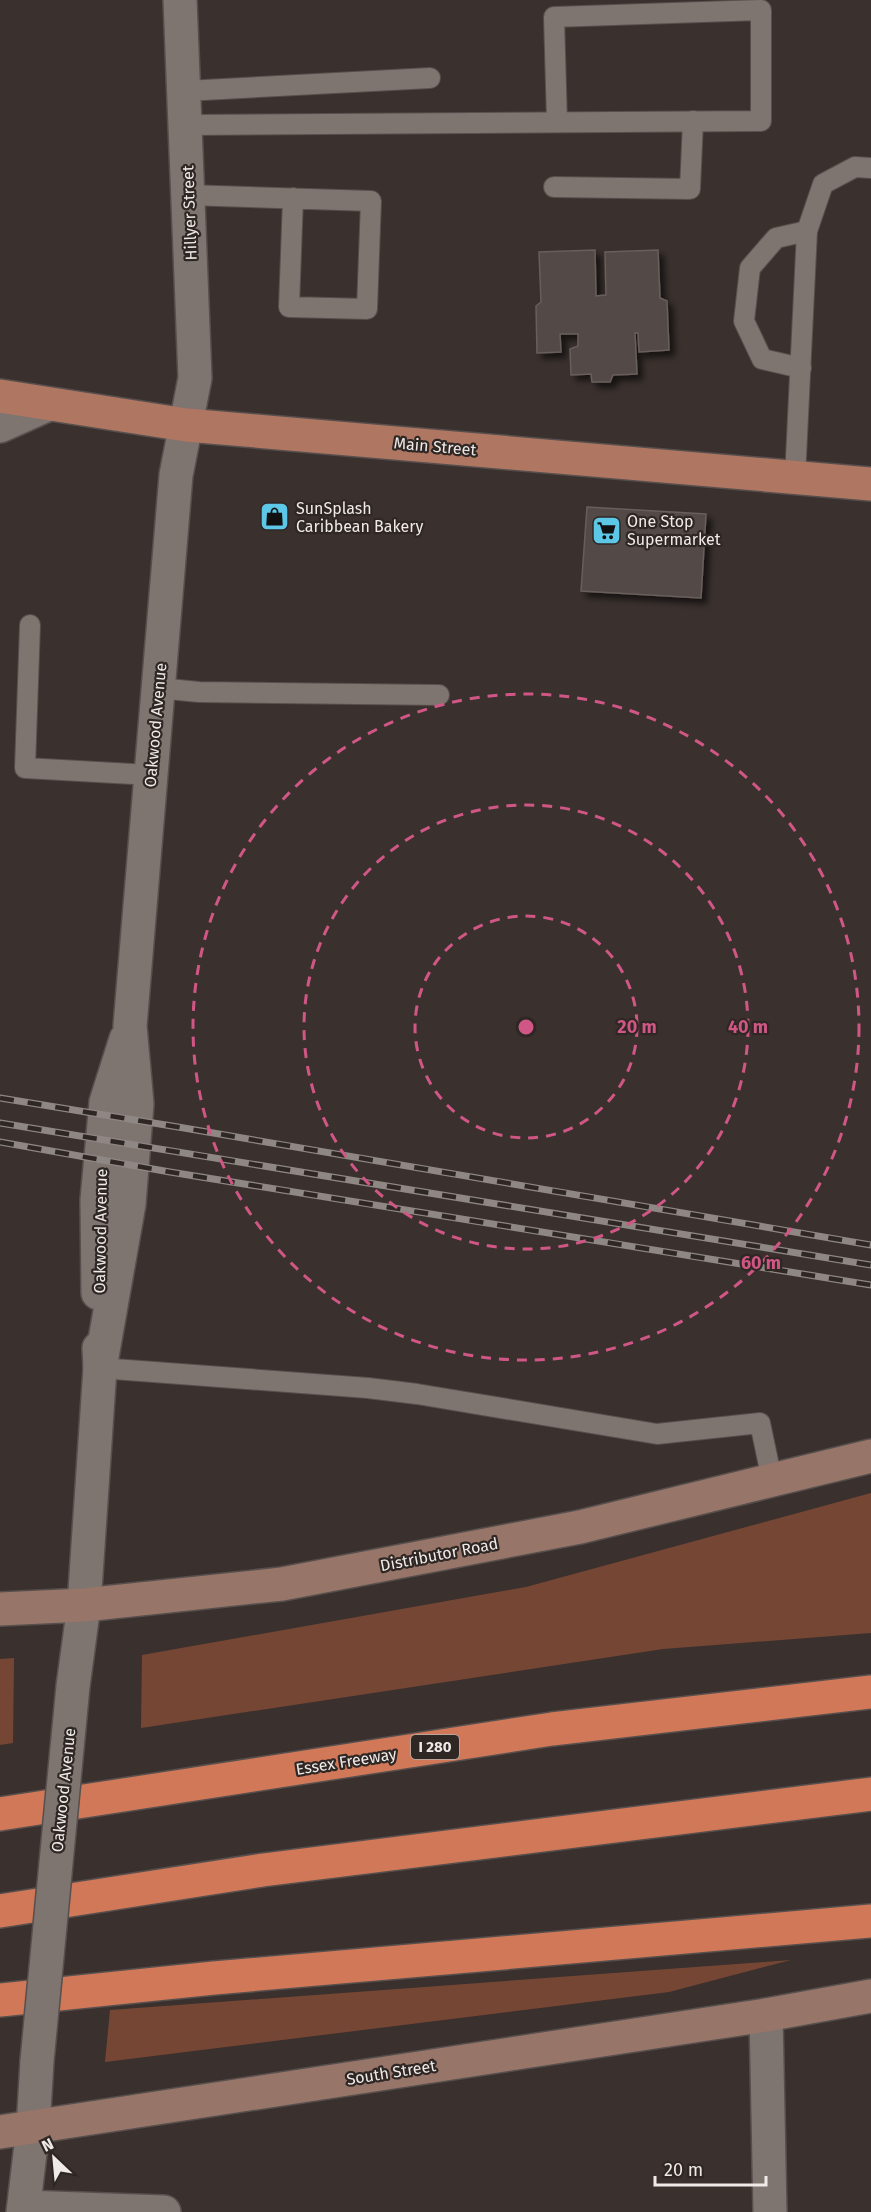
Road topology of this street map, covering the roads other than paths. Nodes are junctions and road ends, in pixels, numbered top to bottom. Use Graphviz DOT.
graph roads {
  1 [pos="180,0"];
  2 [pos="430,78"];
  3 [pos="185,91"];
  4 [pos="693,121"];
  5 [pos="557,122"];
  6 [pos="186,125"];
  7 [pos="871,168"];
  8 [pos="554,187"];
  9 [pos="188,195"];
  10 [pos="293,198"];
  11 [pos="807,231"];
  12 [pos="801,368"];
  13 [pos="0,396"];
  14 [pos="47,405"];
  15 [pos="186,425"];
  16 [pos="0,426"];
  17 [pos="795,478"];
  18 [pos="871,484"];
  19 [pos="30,625"];
  20 [pos="158,688"];
  21 [pos="439,695"];
  22 [pos="151,775"];
  23 [pos="100,1368"];
  24 [pos="871,1456"];
  25 [pos="772,1480"];
  26 [pos="84,1605"];
  27 [pos="0,1609"];
  28 [pos="871,1692"];
  29 [pos="871,1794"];
  30 [pos="0,1814"];
  31 [pos="0,1911"];
  32 [pos="871,1921"];
  33 [pos="871,1995"];
  34 [pos="0,2000"];
  35 [pos="774,2014"];
  36 [pos="33,2128"];
  37 [pos="0,2132"];
  38 [pos="23,2210"];
  39 [pos="164,2212"];
  40 [pos="770,2212"];
  1 -- 3 [label="street, Hillyer Street"];
  2 -- 3 [label="lane"];
  3 -- 6 [label="street, Hillyer Street"];
  4 -- 5 [label="lane"];
  4 -- 5 [label="lane"];
  4 -- 8 [label="lane"];
  5 -- 6 [label="lane"];
  6 -- 9 [label="street, Hillyer Street"];
  7 -- 11 [label="lane"];
  9 -- 10 [label="lane"];
  9 -- 15 [label="street, Hillyer Street"];
  10 -- 10 [label="lane"];
  11 -- 12 [label="lane"];
  11 -- 12 [label="lane"];
  12 -- 17 [label="lane"];
  13 -- 14 [label="main road, Main Street"];
  14 -- 15 [label="main road, Main Street"];
  14 -- 16 [label="street"];
  15 -- 17 [label="main road, Main Street"];
  15 -- 20 [label="street, Oakwood Avenue"];
  17 -- 18 [label="main road, Main Street"];
  19 -- 22 [label="lane"];
  20 -- 21 [label="lane"];
  20 -- 22 [label="street, Oakwood Avenue"];
  22 -- 23 [label="street, Oakwood Avenue"];
  23 -- 25 [label="lane"];
  23 -- 26 [label="street, Oakwood Avenue"];
  24 -- 25 [label="main road, Distributor Road"];
  25 -- 26 [label="main road, Distributor Road"];
  26 -- 27 [label="main road, Distributor Road"];
  26 -- 36 [label="street, Oakwood Avenue, bridge"];
  28 -- 30 [label="highway, Essex Freeway / I 280"];
  29 -- 31 [label="highway"];
  32 -- 34 [label="highway"];
  33 -- 35 [label="main road, South Street"];
  35 -- 36 [label="main road, South Street"];
  35 -- 40 [label="street"];
  36 -- 37 [label="main road, South Street"];
  36 -- 38 [label="street, Oakwood Avenue"];
  38 -- 39 [label="street"];
}
